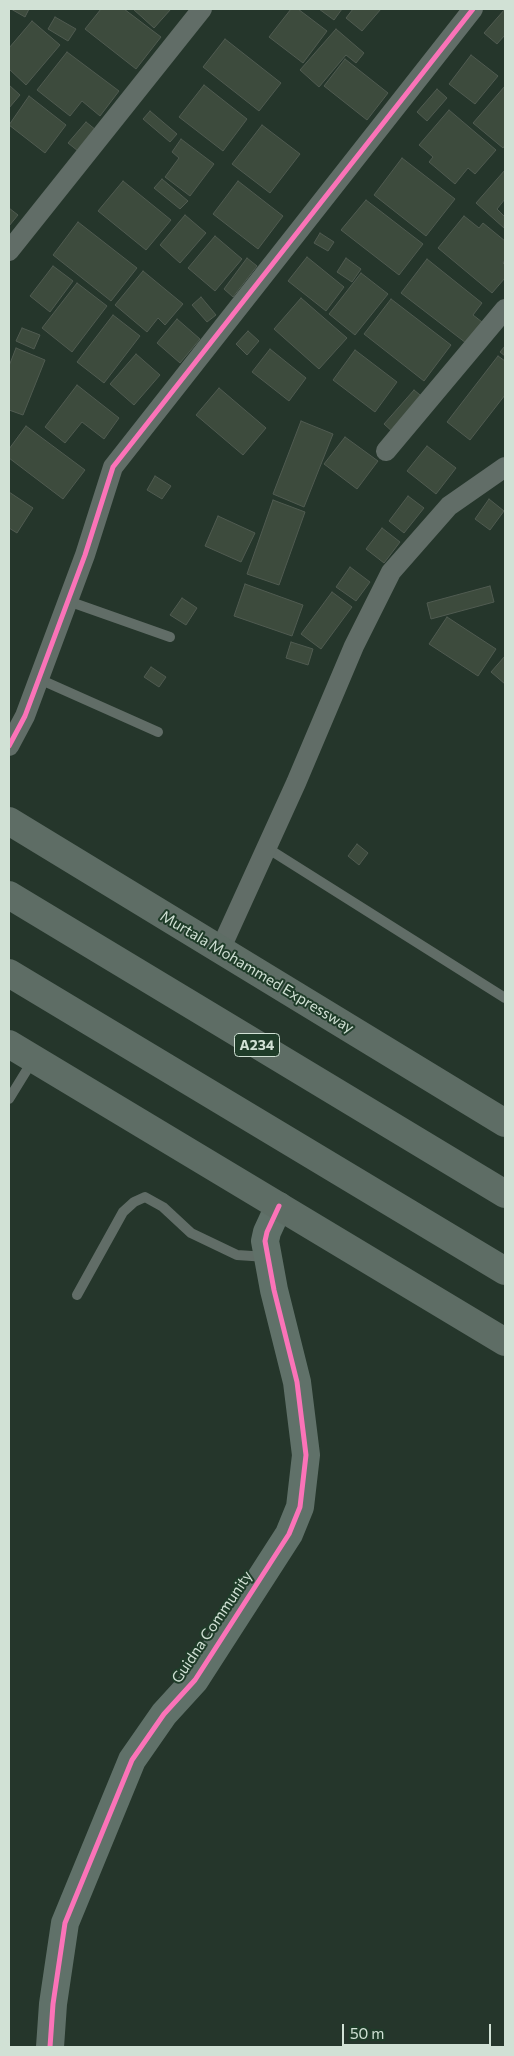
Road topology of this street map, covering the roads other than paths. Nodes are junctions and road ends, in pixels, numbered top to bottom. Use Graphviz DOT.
graph roads {
  1 [pos="202,9"];
  2 [pos="473,9"];
  3 [pos="9,251"];
  4 [pos="505,309"];
  5 [pos="386,451"];
  6 [pos="505,466"];
  7 [pos="68,601"];
  8 [pos="170,637"];
  9 [pos="39,679"];
  10 [pos="158,732"];
  11 [pos="9,746"];
  12 [pos="9,821"];
  13 [pos="267,848"];
  14 [pos="9,895"];
  15 [pos="220,950"];
  16 [pos="9,974"];
  17 [pos="505,998"];
  18 [pos="9,1044"];
  19 [pos="33,1059"];
  20 [pos="9,1100"];
  21 [pos="505,1123"];
  22 [pos="505,1194"];
  23 [pos="279,1206"];
  24 [pos="268,1257"];
  25 [pos="505,1271"];
  26 [pos="76,1295"];
  27 [pos="505,1342"];
  28 [pos="50,2047"];
  1 -- 3 [label="street"];
  2 -- 7 [label="street"];
  4 -- 5 [label="street"];
  6 -- 13 [label="street"];
  7 -- 8 [label="lane"];
  7 -- 9 [label="street"];
  9 -- 10 [label="lane"];
  9 -- 11 [label="street"];
  12 -- 15 [label="highway, Murtala Mohammed Expressway"];
  13 -- 15 [label="street"];
  13 -- 17 [label="lane"];
  14 -- 22 [label="highway, A234"];
  15 -- 21 [label="highway, Murtala Mohammed Expressway"];
  16 -- 25 [label="highway"];
  18 -- 19 [label="highway"];
  19 -- 20 [label="lane"];
  19 -- 23 [label="highway"];
  23 -- 24 [label="street, Guidna Community"];
  23 -- 27 [label="highway"];
  24 -- 26 [label="lane"];
  24 -- 28 [label="street, Guidna Community"];
}
